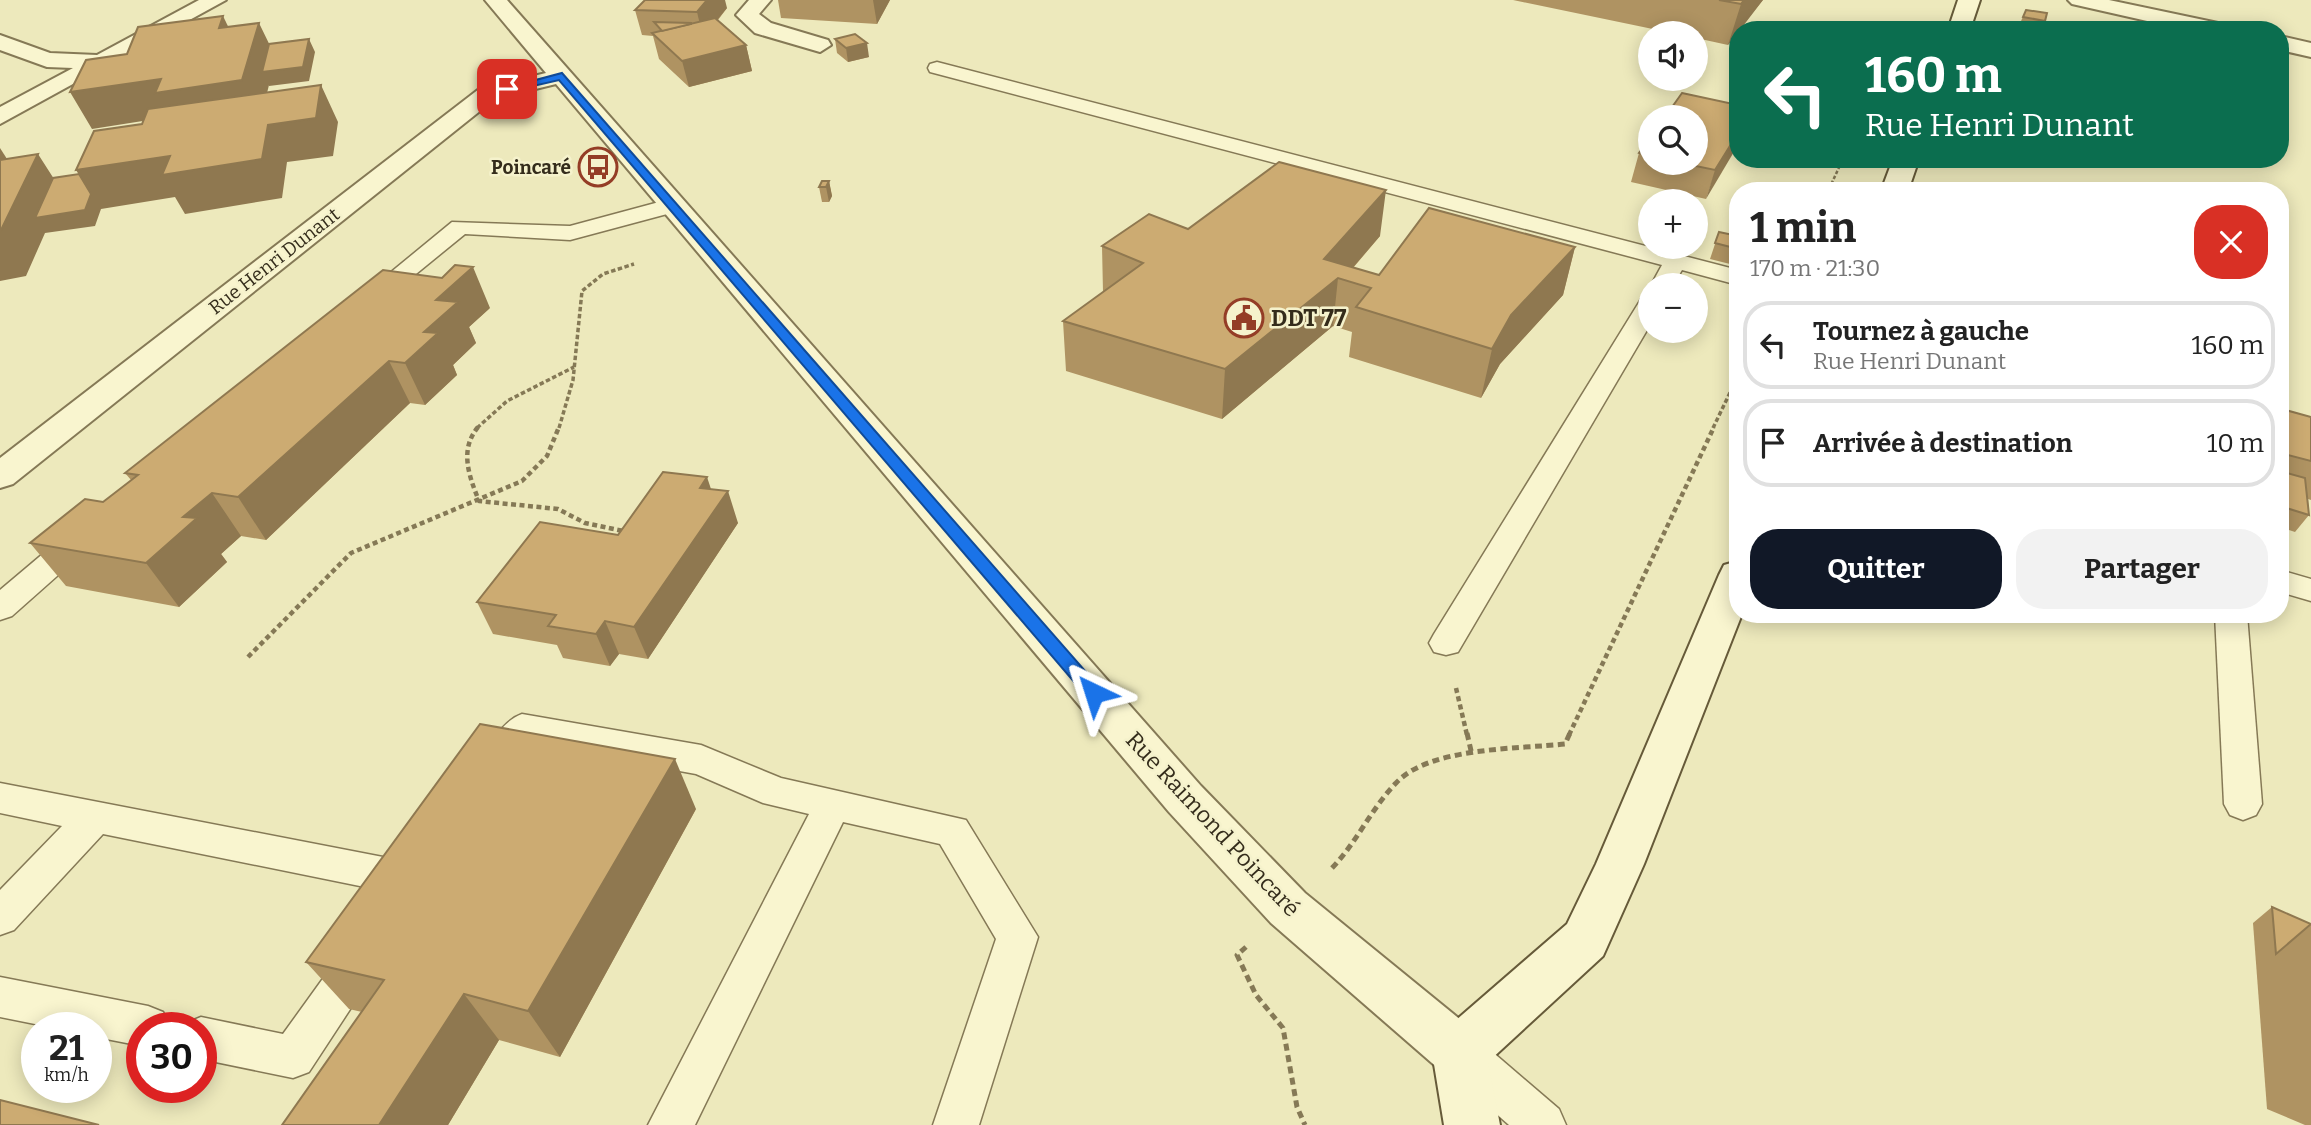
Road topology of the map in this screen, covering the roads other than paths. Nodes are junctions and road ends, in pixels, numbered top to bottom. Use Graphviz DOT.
graph roads {
  1 [pos="215,0"];
  2 [pos="496,0"];
  3 [pos="760,0"];
  4 [pos="1969,0"];
  5 [pos="2079,0"];
  6 [pos="1962,21"];
  7 [pos="2176,21"];
  8 [pos="0,42"];
  9 [pos="820,45"];
  10 [pos="2289,45"];
  11 [pos="2311,50"];
  12 [pos="100,62"];
  13 [pos="937,68"];
  14 [pos="562,76"];
  15 [pos="0,117"];
  16 [pos="674,205"];
  17 [pos="1676,261"];
  18 [pos="1668,273"];
  19 [pos="1729,276"];
  20 [pos="351,314"];
  21 [pos="1638,324"];
  22 [pos="0,476"];
  23 [pos="104,518"];
  24 [pos="2289,584"];
  25 [pos="2311,590"];
  26 [pos="1729,597"];
  27 [pos="0,608"];
  28 [pos="2232,623"];
  29 [pos="1446,643"];
  30 [pos="477,793"];
  31 [pos="0,799"];
  32 [pos="832,804"];
  33 [pos="2243,804"];
  34 [pos="95,817"];
  35 [pos="0,917"];
  36 [pos="0,997"];
  37 [pos="126,1023"];
  38 [pos="217,1041"];
  39 [pos="1460,1052"];
  40 [pos="671,1125"];
  41 [pos="956,1125"];
  42 [pos="1472,1125"];
  43 [pos="1543,1125"];
  1 -- 12 [label="street"];
  2 -- 14 [label="street, Rue Raimond Poincaré"];
  3 -- 9 [label="street"];
  4 -- 6 [label="street"];
  5 -- 7 [label="street"];
  8 -- 12 [label="street"];
  10 -- 11 [label="street"];
  12 -- 15 [label="street"];
  13 -- 17 [label="lane"];
  14 -- 16 [label="street, Rue Raimond Poincaré"];
  14 -- 22 [label="street, Rue Henri Dunant"];
  16 -- 20 [label="lane"];
  16 -- 39 [label="street, Rue Raimond Poincaré"];
  17 -- 18 [label="lane"];
  17 -- 19 [label="lane"];
  21 -- 29 [label="lane"];
  23 -- 27 [label="lane"];
  24 -- 25 [label="lane"];
  26 -- 39 [label="street"];
  28 -- 33 [label="lane"];
  30 -- 32 [label="lane"];
  31 -- 34 [label="lane"];
  32 -- 40 [label="lane"];
  32 -- 41 [label="lane"];
  34 -- 35 [label="lane"];
  34 -- 38 [label="lane"];
  36 -- 37 [label="lane"];
  39 -- 42 [label="street"];
  39 -- 43 [label="lane"];
}
